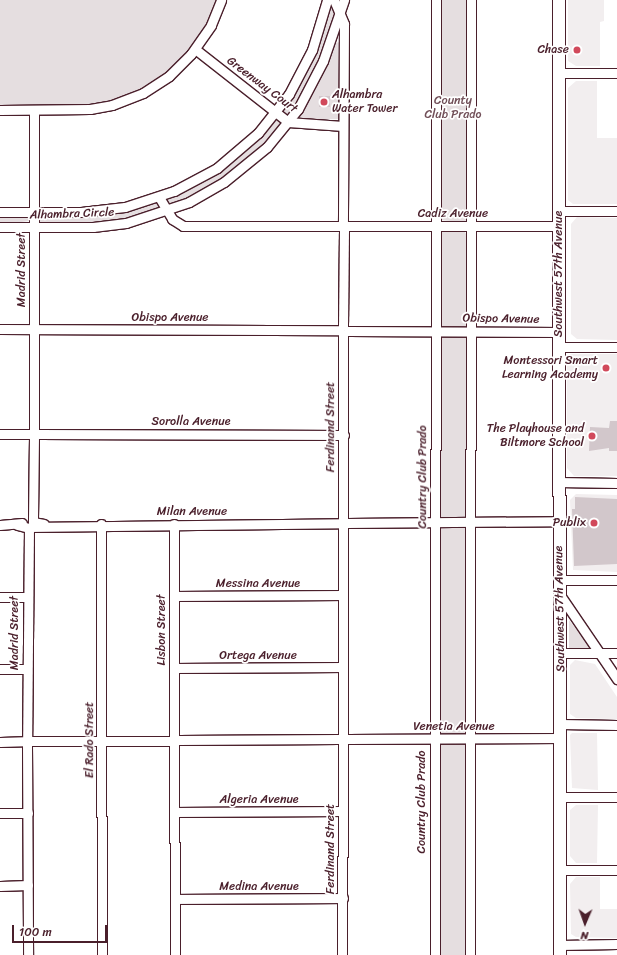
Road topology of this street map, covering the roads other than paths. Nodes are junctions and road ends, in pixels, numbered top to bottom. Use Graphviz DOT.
graph roads {
  1 [pos="221,0"];
  2 [pos="327,0"];
  3 [pos="334,0"];
  4 [pos="344,0"];
  5 [pos="436,0"];
  6 [pos="471,0"];
  7 [pos="559,0"];
  8 [pos="341,16"];
  9 [pos="195,49"];
  10 [pos="559,72"];
  11 [pos="617,73"];
  12 [pos="0,110"];
  13 [pos="34,110"];
  14 [pos="276,112"];
  15 [pos="288,122"];
  16 [pos="343,126"];
  17 [pos="159,197"];
  18 [pos="167,210"];
  19 [pos="559,211"];
  20 [pos="617,211"];
  21 [pos="0,212"];
  22 [pos="34,212"];
  23 [pos="343,226"];
  24 [pos="435,226"];
  25 [pos="471,226"];
  26 [pos="559,226"];
  27 [pos="0,227"];
  28 [pos="34,227"];
  29 [pos="0,329"];
  30 [pos="34,330"];
  31 [pos="343,331"];
  32 [pos="434,331"];
  33 [pos="471,331"];
  34 [pos="559,332"];
  35 [pos="559,347"];
  36 [pos="617,347"];
  37 [pos="0,434"];
  38 [pos="34,434"];
  39 [pos="344,435"];
  40 [pos="558,482"];
  41 [pos="617,483"];
  42 [pos="559,521"];
  43 [pos="435,522"];
  44 [pos="470,522"];
  45 [pos="343,523"];
  46 [pos="101,524"];
  47 [pos="174,524"];
  48 [pos="0,525"];
  49 [pos="31,525"];
  50 [pos="560,580"];
  51 [pos="617,580"];
  52 [pos="343,595"];
  53 [pos="560,595"];
  54 [pos="174,596"];
  55 [pos="0,597"];
  56 [pos="28,597"];
  57 [pos="560,653"];
  58 [pos="598,653"];
  59 [pos="617,655"];
  60 [pos="343,667"];
  61 [pos="174,668"];
  62 [pos="0,669"];
  63 [pos="27,669"];
  64 [pos="611,671"];
  65 [pos="617,679"];
  66 [pos="561,724"];
  67 [pos="617,725"];
  68 [pos="470,738"];
  69 [pos="561,738"];
  70 [pos="343,739"];
  71 [pos="434,739"];
  72 [pos="174,740"];
  73 [pos="28,741"];
  74 [pos="102,741"];
  75 [pos="0,742"];
  76 [pos="560,797"];
  77 [pos="617,797"];
  78 [pos="343,811"];
  79 [pos="174,812"];
  80 [pos="0,813"];
  81 [pos="28,813"];
  82 [pos="560,870"];
  83 [pos="617,870"];
  84 [pos="28,885"];
  85 [pos="0,886"];
  86 [pos="343,898"];
  87 [pos="175,899"];
  88 [pos="617,944"];
  89 [pos="560,950"];
  90 [pos="28,955"];
  91 [pos="102,955"];
  92 [pos="175,955"];
  93 [pos="342,955"];
  94 [pos="434,955"];
  95 [pos="470,955"];
  1 -- 9 [label="street"];
  2 -- 14 [label="street, Alhambra Circle"];
  3 -- 8 [label="street"];
  4 -- 8 [label="street, Alhambra Circle"];
  5 -- 24 [label="street, Country Club Prado"];
  6 -- 25 [label="street"];
  7 -- 10 [label="main road, Southwest 57th Avenue"];
  8 -- 15 [label="street, Alhambra Circle"];
  8 -- 16 [label="street, Ferdinand Street"];
  9 -- 13 [label="street"];
  9 -- 14 [label="street, Greenway Court"];
  10 -- 11 [label="street"];
  10 -- 19 [label="main road, Southwest 57th Avenue"];
  12 -- 13 [label="street"];
  13 -- 22 [label="street, Madrid Street"];
  14 -- 15 [label="street, Greenway Court"];
  14 -- 17 [label="street, Alhambra Circle"];
  15 -- 16 [label="street, Greenway Court"];
  15 -- 18 [label="street, Alhambra Circle"];
  16 -- 23 [label="street, Ferdinand Street"];
  17 -- 18 [label="street, Cadiz Avenue"];
  17 -- 22 [label="street, Alhambra Circle"];
  18 -- 23 [label="street, Cadiz Avenue"];
  18 -- 28 [label="street, Alhambra Circle"];
  19 -- 20 [label="street"];
  19 -- 26 [label="main road, Southwest 57th Avenue"];
  21 -- 22 [label="street, Alhambra Circle"];
  22 -- 28 [label="street, Madrid Street"];
  23 -- 24 [label="street, Cadiz Avenue"];
  23 -- 31 [label="street, Ferdinand Street"];
  24 -- 25 [label="street, Cadiz Avenue"];
  24 -- 32 [label="street, Country Club Prado"];
  25 -- 26 [label="street, Cadiz Avenue"];
  25 -- 33 [label="street"];
  26 -- 34 [label="main road, Southwest 57th Avenue"];
  27 -- 28 [label="street, Alhambra Circle"];
  28 -- 30 [label="street, Madrid Street"];
  29 -- 30 [label="street, Obispo Avenue"];
  30 -- 31 [label="street, Obispo Avenue"];
  30 -- 38 [label="street, Madrid Street"];
  31 -- 32 [label="street, Obispo Avenue"];
  31 -- 39 [label="street, Ferdinand Street"];
  32 -- 33 [label="street, Obispo Avenue"];
  32 -- 43 [label="street, Country Club Prado"];
  33 -- 34 [label="street, Obispo Avenue"];
  33 -- 44 [label="street"];
  34 -- 35 [label="main road, Southwest 57th Avenue"];
  35 -- 36 [label="street"];
  35 -- 40 [label="main road, Southwest 57th Avenue"];
  37 -- 38 [label="street, Sorolla Avenue"];
  38 -- 39 [label="street, Sorolla Avenue"];
  38 -- 49 [label="street, Madrid Street"];
  39 -- 45 [label="street, Ferdinand Street"];
  40 -- 41 [label="street"];
  40 -- 42 [label="main road, Southwest 57th Avenue"];
  42 -- 44 [label="street, Milan Avenue"];
  42 -- 50 [label="main road, Southwest 57th Avenue"];
  43 -- 44 [label="street, Milan Avenue"];
  43 -- 45 [label="street, Milan Avenue"];
  43 -- 71 [label="street, Country Club Prado"];
  44 -- 68 [label="street"];
  45 -- 47 [label="street, Milan Avenue"];
  45 -- 52 [label="street, Ferdinand Street"];
  46 -- 47 [label="street, Milan Avenue"];
  46 -- 49 [label="street, Milan Avenue"];
  46 -- 74 [label="street, El Rado Street"];
  47 -- 54 [label="street, Lisbon Street"];
  48 -- 49 [label="street, Milan Avenue"];
  49 -- 56 [label="street, Madrid Street"];
  50 -- 51 [label="street"];
  50 -- 53 [label="main road, Southwest 57th Avenue"];
  52 -- 54 [label="street, Messina Avenue"];
  52 -- 60 [label="street, Ferdinand Street"];
  53 -- 57 [label="main road, Southwest 57th Avenue"];
  53 -- 58 [label="street"];
  54 -- 61 [label="street, Lisbon Street"];
  55 -- 56 [label="street"];
  56 -- 63 [label="street, Madrid Street"];
  57 -- 58 [label="street"];
  57 -- 66 [label="main road, Southwest 57th Avenue"];
  58 -- 59 [label="street"];
  58 -- 64 [label="street"];
  59 -- 64 [label="street"];
  60 -- 61 [label="street, Ortega Avenue"];
  60 -- 70 [label="street, Ferdinand Street"];
  61 -- 72 [label="street, Lisbon Street"];
  62 -- 63 [label="street"];
  63 -- 73 [label="street, Madrid Street"];
  64 -- 65 [label="street"];
  66 -- 67 [label="street"];
  66 -- 69 [label="main road, Southwest 57th Avenue"];
  68 -- 69 [label="street, Venetia Avenue"];
  68 -- 71 [label="street, Venetia Avenue"];
  68 -- 95 [label="street"];
  69 -- 76 [label="main road, Southwest 57th Avenue"];
  70 -- 71 [label="street, Venetia Avenue"];
  70 -- 72 [label="street, Venetia Avenue"];
  70 -- 78 [label="street, Ferdinand Street"];
  71 -- 94 [label="street, Country Club Prado"];
  72 -- 74 [label="street, Venetia Avenue"];
  72 -- 79 [label="street, Lisbon Street"];
  73 -- 74 [label="street, Venetia Avenue"];
  73 -- 75 [label="street, Venetia Avenue"];
  73 -- 81 [label="street, Madrid Street"];
  74 -- 91 [label="street, El Rado Street"];
  76 -- 77 [label="street"];
  76 -- 82 [label="main road, Southwest 57th Avenue"];
  78 -- 79 [label="street, Algeria Avenue"];
  78 -- 86 [label="street, Ferdinand Street"];
  79 -- 87 [label="street, Lisbon Street"];
  80 -- 81 [label="street"];
  81 -- 84 [label="street, Madrid Street"];
  82 -- 83 [label="street"];
  82 -- 89 [label="main road, Southwest 57th Avenue"];
  84 -- 85 [label="street"];
  84 -- 90 [label="street, Madrid Street"];
  86 -- 87 [label="street, Medina Avenue"];
  86 -- 93 [label="street, Ferdinand Street"];
  87 -- 92 [label="street, Lisbon Street"];
  88 -- 89 [label="street"];
}
